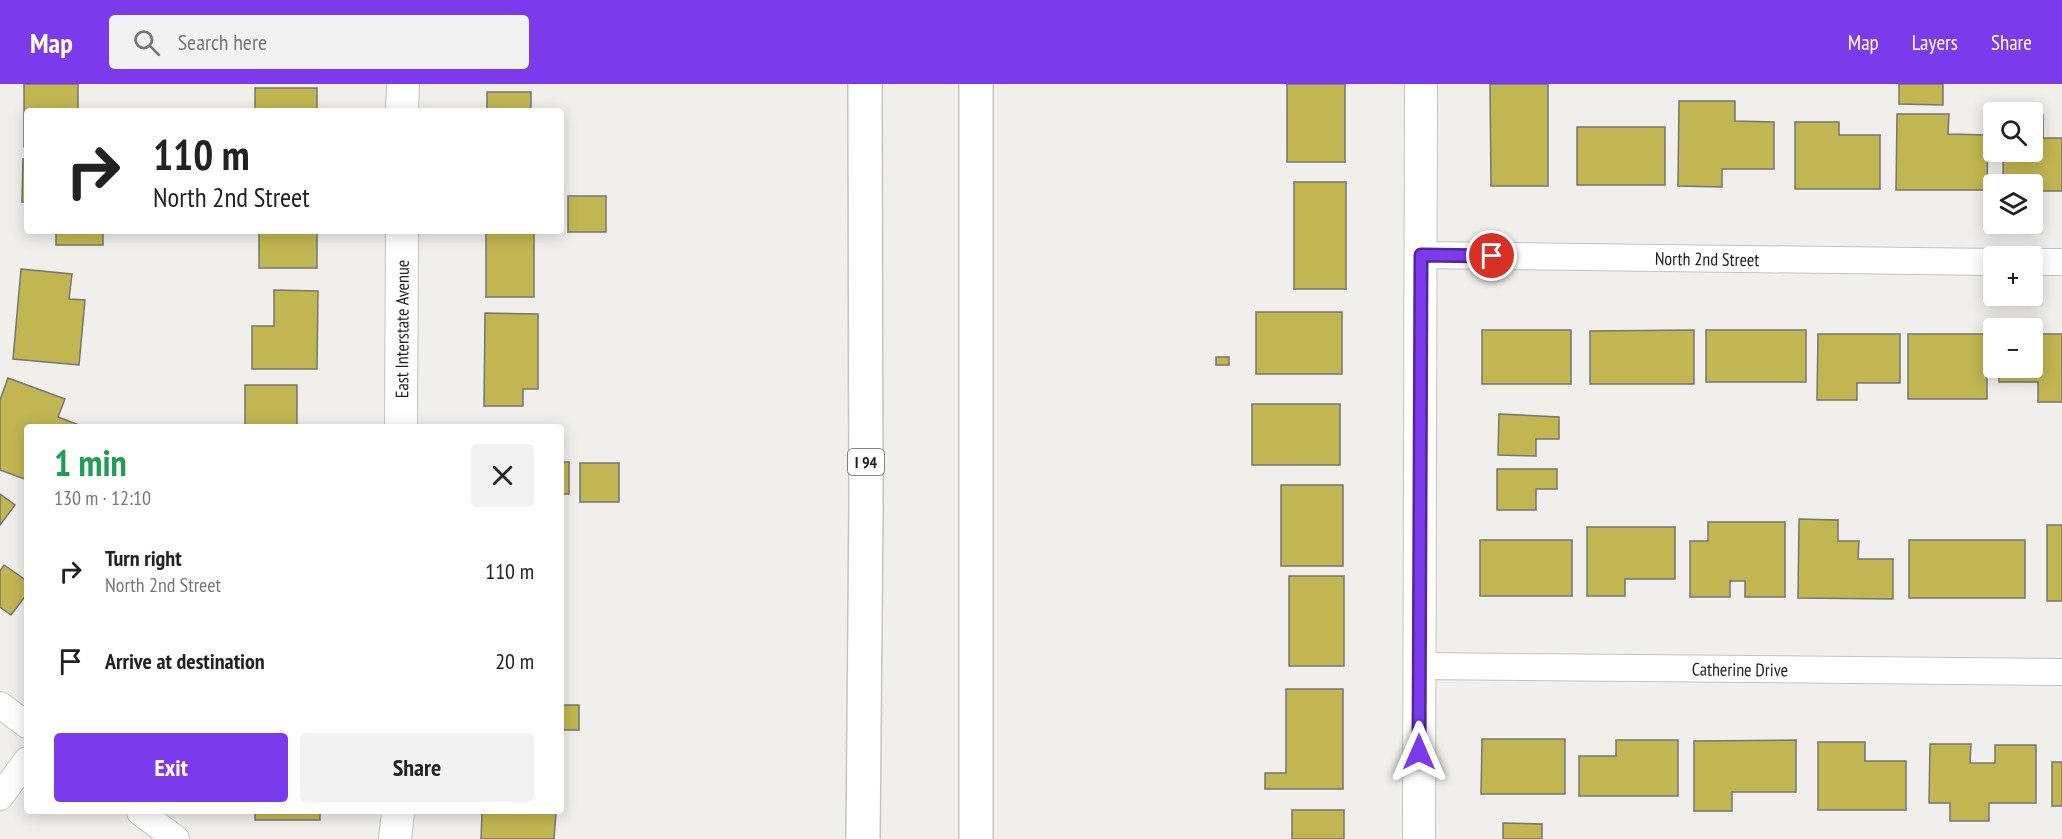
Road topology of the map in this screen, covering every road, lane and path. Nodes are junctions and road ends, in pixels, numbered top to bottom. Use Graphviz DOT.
graph roads {
  1 [pos="402,84"];
  2 [pos="866,84"];
  3 [pos="976,84"];
  4 [pos="1421,84"];
  5 [pos="402,108"];
  6 [pos="402,234"];
  7 [pos="1421,255"];
  8 [pos="1983,262"];
  9 [pos="2043,262"];
  10 [pos="2062,262"];
  11 [pos="401,424"];
  12 [pos="1419,666"];
  13 [pos="2062,672"];
  14 [pos="0,705"];
  15 [pos="24,723"];
  16 [pos="24,764"];
  17 [pos="0,797"];
  18 [pos="143,814"];
  19 [pos="398,814"];
  20 [pos="176,839"];
  21 [pos="395,839"];
  22 [pos="863,839"];
  23 [pos="976,839"];
  24 [pos="1419,839"];
  1 -- 5 [label="street"];
  2 -- 22 [label="highway, I 94"];
  3 -- 23 [label="highway"];
  4 -- 7 [label="street"];
  6 -- 11 [label="street, East Interstate Avenue"];
  7 -- 8 [label="street, North 2nd Street"];
  7 -- 12 [label="street"];
  9 -- 10 [label="street"];
  12 -- 13 [label="street, Catherine Drive"];
  12 -- 24 [label="street"];
  14 -- 15 [label="street"];
  16 -- 17 [label="street"];
  18 -- 20 [label="street"];
  19 -- 21 [label="street"];
}
